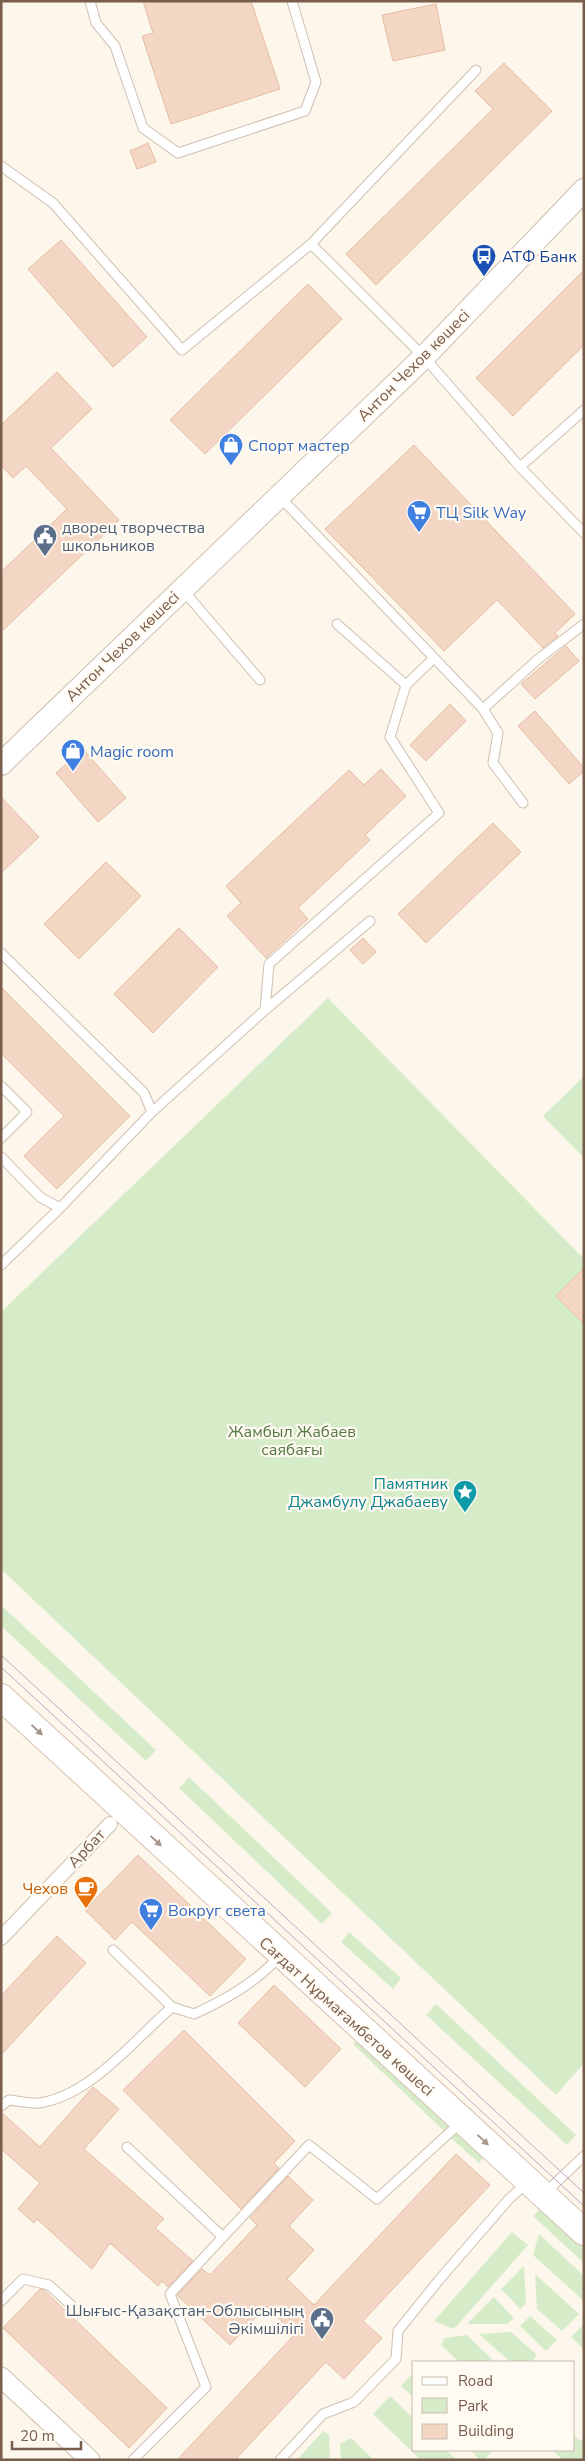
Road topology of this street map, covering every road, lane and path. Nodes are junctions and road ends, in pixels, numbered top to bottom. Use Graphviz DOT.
graph roads {
  1 [pos="90,1"];
  2 [pos="292,1"];
  3 [pos="476,70"];
  4 [pos="1,166"];
  5 [pos="584,190"];
  6 [pos="311,244"];
  7 [pos="424,357"];
  8 [pos="584,410"];
  9 [pos="520,467"];
  10 [pos="279,496"];
  11 [pos="584,533"];
  12 [pos="182,589"];
  13 [pos="337,624"];
  14 [pos="584,624"];
  15 [pos="433,659"];
  16 [pos="260,680"];
  17 [pos="406,685"];
  18 [pos="483,709"];
  19 [pos="1,764"];
  20 [pos="523,803"];
  21 [pos="370,922"];
  22 [pos="1,954"];
  23 [pos="265,1010"];
  24 [pos="1,1086"];
  25 [pos="152,1112"];
  26 [pos="1,1138"];
  27 [pos="1,1157"];
  28 [pos="60,1208"];
  29 [pos="1,1265"];
  30 [pos="1,1697"];
  31 [pos="110,1824"];
  32 [pos="1,1938"];
  33 [pos="113,1950"];
  34 [pos="280,1955"];
  35 [pos="172,2007"];
  36 [pos="1,2106"];
  37 [pos="462,2121"];
  38 [pos="127,2146"];
  39 [pos="584,2156"];
  40 [pos="535,2188"];
  41 [pos="584,2232"];
  42 [pos="223,2237"];
  43 [pos="1,2301"];
  44 [pos="71,2305"];
  45 [pos="1,2377"];
  46 [pos="90,2460"];
  47 [pos="133,2460"];
  48 [pos="280,2460"];
  1 -- 2 [label="lane"];
  3 -- 6 [label="lane"];
  4 -- 6 [label="lane"];
  5 -- 7 [label="street, Антон Чехов көшесі"];
  6 -- 7 [label="lane"];
  7 -- 9 [label="lane"];
  7 -- 10 [label="street, Антон Чехов көшесі"];
  8 -- 9 [label="lane"];
  9 -- 11 [label="lane"];
  10 -- 12 [label="street, Антон Чехов көшесі"];
  10 -- 15 [label="lane"];
  12 -- 16 [label="lane"];
  12 -- 19 [label="street, Антон Чехов көшесі"];
  13 -- 17 [label="lane"];
  14 -- 18 [label="lane"];
  15 -- 17 [label="lane"];
  15 -- 18 [label="lane"];
  17 -- 23 [label="lane"];
  18 -- 20 [label="lane"];
  21 -- 23 [label="lane"];
  22 -- 25 [label="lane"];
  23 -- 25 [label="lane"];
  24 -- 26 [label="lane"];
  25 -- 28 [label="lane"];
  27 -- 28 [label="lane"];
  28 -- 29 [label="lane"];
  30 -- 34 [label="main road, Сағдат Нұрмағамбетов көшесі, one-way"];
  31 -- 32 [label="street, Арбат"];
  33 -- 35 [label="lane"];
  34 -- 35 [label="lane"];
  34 -- 37 [label="main road, Сағдат Нұрмағамбетов көшесі"];
  35 -- 36 [label="lane"];
  37 -- 40 [label="main road, Сағдат Нұрмағамбетов көшесі, one-way"];
  37 -- 42 [label="lane"];
  38 -- 42 [label="lane"];
  39 -- 40 [label="lane"];
  40 -- 41 [label="main road, Сағдат Нұрмағамбетов көшесі"];
  40 -- 48 [label="lane"];
  42 -- 47 [label="lane"];
  43 -- 44 [label="lane"];
  45 -- 46 [label="street"];
}
